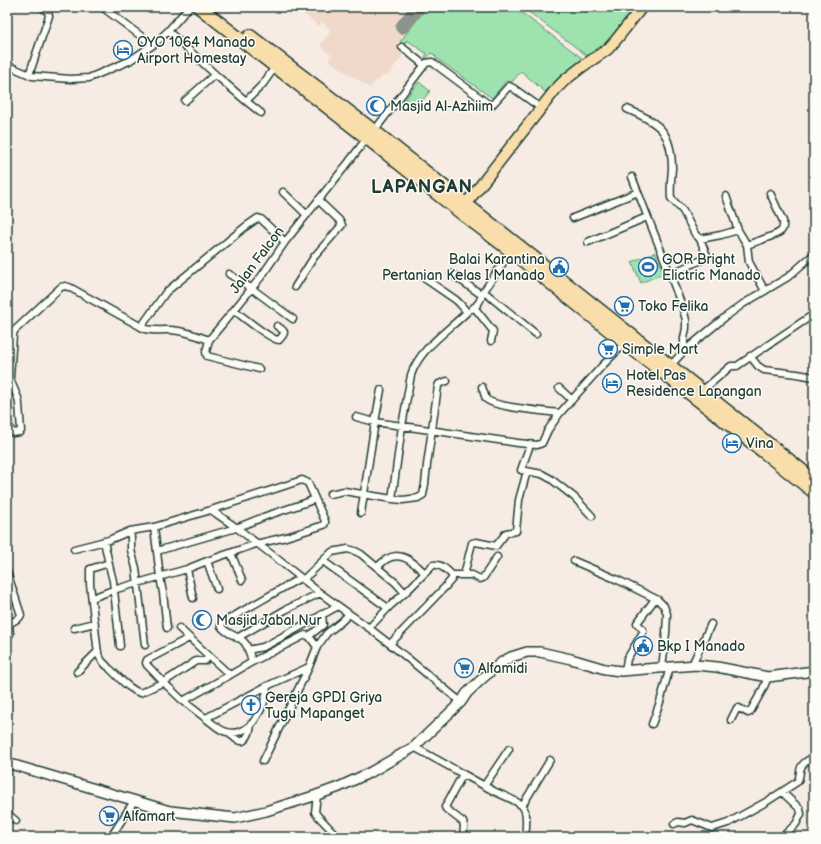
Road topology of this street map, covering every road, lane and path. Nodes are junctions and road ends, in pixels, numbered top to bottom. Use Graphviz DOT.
graph roads {
  1 [pos="42,7"];
  2 [pos="102,7"];
  3 [pos="189,7"];
  4 [pos="199,7"];
  5 [pos="210,7"];
  6 [pos="642,7"];
  7 [pos="168,31"];
  8 [pos="153,45"];
  9 [pos="402,47"];
  10 [pos="7,64"];
  11 [pos="424,65"];
  12 [pos="275,67"];
  13 [pos="29,75"];
  14 [pos="217,76"];
  15 [pos="185,101"];
  16 [pos="246,101"];
  17 [pos="541,108"];
  18 [pos="628,109"];
  19 [pos="261,113"];
  20 [pos="371,134"];
  21 [pos="632,177"];
  22 [pos="284,192"];
  23 [pos="638,192"];
  24 [pos="770,193"];
  25 [pos="726,196"];
  26 [pos="318,200"];
  27 [pos="463,208"];
  28 [pos="306,215"];
  29 [pos="648,217"];
  30 [pos="573,218"];
  31 [pos="738,230"];
  32 [pos="700,240"];
  33 [pos="285,242"];
  34 [pos="588,242"];
  35 [pos="746,245"];
  36 [pos="510,251"];
  37 [pos="814,254"];
  38 [pos="229,274"];
  39 [pos="452,274"];
  40 [pos="670,274"];
  41 [pos="424,278"];
  42 [pos="552,278"];
  43 [pos="295,287"];
  44 [pos="251,288"];
  45 [pos="765,291"];
  46 [pos="483,293"];
  47 [pos="474,308"];
  48 [pos="234,310"];
  49 [pos="467,312"];
  50 [pos="814,314"];
  51 [pos="293,319"];
  52 [pos="277,326"];
  53 [pos="141,327"];
  54 [pos="536,334"];
  55 [pos="209,340"];
  56 [pos="491,341"];
  57 [pos="625,343"];
  58 [pos="684,351"];
  59 [pos="750,356"];
  60 [pos="670,366"];
  61 [pos="259,369"];
  62 [pos="814,377"];
  63 [pos="447,381"];
  64 [pos="482,387"];
  65 [pos="559,388"];
  66 [pos="381,390"];
  67 [pos="702,391"];
  68 [pos="572,400"];
  69 [pos="718,410"];
  70 [pos="560,413"];
  71 [pos="356,417"];
  72 [pos="375,422"];
  73 [pos="7,424"];
  74 [pos="402,426"];
  75 [pos="432,430"];
  76 [pos="530,445"];
  77 [pos="528,471"];
  78 [pos="814,480"];
  79 [pos="814,492"];
  80 [pos="330,494"];
  81 [pos="364,494"];
  82 [pos="315,499"];
  83 [pos="392,499"];
  84 [pos="211,510"];
  85 [pos="361,513"];
  86 [pos="592,516"];
  87 [pos="154,527"];
  88 [pos="237,528"];
  89 [pos="130,531"];
  90 [pos="104,541"];
  91 [pos="258,544"];
  92 [pos="74,550"];
  93 [pos="157,552"];
  94 [pos="231,553"];
  95 [pos="497,557"];
  96 [pos="207,561"];
  97 [pos="323,561"];
  98 [pos="574,561"];
  99 [pos="109,564"];
  100 [pos="377,567"];
  101 [pos="187,569"];
  102 [pos="7,572"];
  103 [pos="425,573"];
  104 [pos="452,575"];
  105 [pos="464,575"];
  106 [pos="160,577"];
  107 [pos="302,579"];
  108 [pos="242,580"];
  109 [pos="138,583"];
  110 [pos="217,589"];
  111 [pos="113,590"];
  112 [pos="405,593"];
  113 [pos="320,594"];
  114 [pos="92,598"];
  115 [pos="193,598"];
  116 [pos="654,598"];
  117 [pos="338,606"];
  118 [pos="388,608"];
  119 [pos="322,614"];
  120 [pos="349,614"];
  121 [pos="95,623"];
  122 [pos="711,624"];
  123 [pos="323,625"];
  124 [pos="74,628"];
  125 [pos="167,628"];
  126 [pos="179,628"];
  127 [pos="369,628"];
  128 [pos="327,633"];
  129 [pos="309,636"];
  130 [pos="7,637"];
  131 [pos="189,638"];
  132 [pos="237,638"];
  133 [pos="390,644"];
  134 [pos="145,645"];
  135 [pos="120,646"];
  136 [pos="317,647"];
  137 [pos="248,650"];
  138 [pos="98,651"];
  139 [pos="209,656"];
  140 [pos="252,662"];
  141 [pos="692,665"];
  142 [pos="309,666"];
  143 [pos="666,668"];
  144 [pos="626,671"];
  145 [pos="77,672"];
  146 [pos="814,672"];
  147 [pos="230,675"];
  148 [pos="768,677"];
  149 [pos="164,682"];
  150 [pos="267,686"];
  151 [pos="183,701"];
  152 [pos="460,702"];
  153 [pos="206,718"];
  154 [pos="731,720"];
  155 [pos="251,724"];
  156 [pos="652,724"];
  157 [pos="230,733"];
  158 [pos="414,747"];
  159 [pos="509,749"];
  160 [pos="814,757"];
  161 [pos="550,760"];
  162 [pos="263,761"];
  163 [pos="7,763"];
  164 [pos="463,774"];
  165 [pos="484,786"];
  166 [pos="782,792"];
  167 [pos="317,795"];
  168 [pos="134,801"];
  169 [pos="522,806"];
  170 [pos="7,813"];
  171 [pos="16,821"];
  172 [pos="674,824"];
  173 [pos="111,837"];
  174 [pos="338,837"];
  175 [pos="463,837"];
  176 [pos="525,837"];
  177 [pos="782,837"];
  1 -- 13 [label="street"];
  2 -- 8 [label="street"];
  3 -- 7 [label="street"];
  4 -- 12 [label="highway"];
  5 -- 20 [label="highway"];
  6 -- 17 [label="main road"];
  7 -- 8 [label="street"];
  7 -- 14 [label="street"];
  8 -- 13 [label="street"];
  9 -- 11 [label="street"];
  10 -- 13 [label="street"];
  11 -- 17 [label="street"];
  11 -- 20 [label="street, Jalan Falcon"];
  12 -- 16 [label="street"];
  12 -- 20 [label="highway"];
  14 -- 15 [label="street"];
  14 -- 16 [label="street"];
  16 -- 19 [label="street"];
  17 -- 27 [label="main road"];
  18 -- 32 [label="street"];
  20 -- 26 [label="street, Jalan Falcon"];
  20 -- 27 [label="highway"];
  21 -- 23 [label="street"];
  22 -- 28 [label="street"];
  23 -- 29 [label="street"];
  23 -- 30 [label="street"];
  24 -- 35 [label="street"];
  25 -- 31 [label="street"];
  26 -- 28 [label="street, Jalan Falcon"];
  26 -- 43 [label="street"];
  27 -- 36 [label="highway"];
  27 -- 42 [label="highway"];
  28 -- 33 [label="street, Jalan Falcon"];
  29 -- 34 [label="street"];
  29 -- 40 [label="street"];
  31 -- 32 [label="street"];
  31 -- 35 [label="street"];
  32 -- 40 [label="street"];
  33 -- 44 [label="street, Jalan Falcon"];
  33 -- 53 [label="street"];
  35 -- 45 [label="street"];
  36 -- 42 [label="highway"];
  36 -- 46 [label="street"];
  37 -- 45 [label="street"];
  38 -- 44 [label="street"];
  39 -- 46 [label="street"];
  40 -- 58 [label="street"];
  41 -- 49 [label="street"];
  42 -- 57 [label="highway"];
  42 -- 60 [label="highway"];
  44 -- 48 [label="street, Jalan Falcon"];
  44 -- 51 [label="street"];
  45 -- 58 [label="street"];
  46 -- 47 [label="street"];
  46 -- 54 [label="street"];
  47 -- 49 [label="street"];
  47 -- 56 [label="street"];
  48 -- 52 [label="street"];
  48 -- 55 [label="street, Jalan Falcon"];
  49 -- 74 [label="street"];
  50 -- 59 [label="street"];
  53 -- 55 [label="street"];
  53 -- 73 [label="street"];
  55 -- 61 [label="street"];
  57 -- 68 [label="street"];
  57 -- 69 [label="highway"];
  58 -- 60 [label="street"];
  59 -- 62 [label="street"];
  59 -- 67 [label="street"];
  60 -- 67 [label="highway"];
  63 -- 75 [label="street"];
  64 -- 70 [label="street"];
  65 -- 68 [label="street"];
  66 -- 72 [label="street"];
  67 -- 69 [label="highway"];
  68 -- 70 [label="street"];
  69 -- 78 [label="highway"];
  69 -- 79 [label="highway"];
  70 -- 76 [label="street"];
  71 -- 72 [label="street"];
  72 -- 74 [label="street"];
  72 -- 81 [label="street"];
  74 -- 75 [label="street"];
  74 -- 83 [label="street"];
  75 -- 76 [label="street"];
  75 -- 83 [label="street"];
  76 -- 77 [label="street"];
  77 -- 86 [label="street"];
  77 -- 105 [label="street"];
  80 -- 81 [label="street"];
  81 -- 83 [label="street"];
  81 -- 85 [label="street"];
  82 -- 84 [label="street"];
  82 -- 88 [label="street"];
  82 -- 91 [label="street"];
  84 -- 87 [label="street"];
  84 -- 88 [label="street"];
  87 -- 89 [label="street"];
  87 -- 93 [label="street"];
  88 -- 91 [label="street"];
  88 -- 93 [label="street"];
  89 -- 90 [label="street"];
  89 -- 109 [label="street"];
  90 -- 92 [label="street"];
  90 -- 99 [label="street"];
  91 -- 94 [label="street"];
  91 -- 107 [label="street"];
  93 -- 106 [label="street"];
  94 -- 96 [label="street"];
  94 -- 108 [label="street"];
  95 -- 105 [label="street"];
  96 -- 101 [label="street"];
  96 -- 110 [label="street"];
  97 -- 100 [label="street"];
  97 -- 107 [label="street"];
  97 -- 118 [label="street"];
  98 -- 116 [label="street"];
  99 -- 111 [label="street"];
  99 -- 114 [label="street"];
  100 -- 103 [label="street"];
  100 -- 112 [label="street"];
  101 -- 106 [label="street"];
  101 -- 115 [label="street"];
  102 -- 130 [label="street"];
  103 -- 104 [label="street"];
  103 -- 112 [label="street"];
  104 -- 105 [label="street"];
  104 -- 133 [label="street"];
  106 -- 109 [label="street"];
  106 -- 125 [label="street"];
  107 -- 113 [label="street"];
  107 -- 132 [label="street"];
  109 -- 111 [label="street"];
  109 -- 134 [label="street"];
  111 -- 114 [label="street"];
  111 -- 135 [label="street"];
  112 -- 118 [label="street"];
  113 -- 117 [label="street"];
  113 -- 132 [label="street"];
  114 -- 121 [label="street"];
  116 -- 143 [label="street"];
  116 -- 144 [label="street"];
  117 -- 119 [label="street"];
  117 -- 120 [label="street"];
  118 -- 127 [label="street"];
  119 -- 123 [label="street"];
  119 -- 137 [label="street"];
  120 -- 127 [label="street"];
  120 -- 128 [label="street"];
  121 -- 124 [label="street"];
  121 -- 138 [label="street"];
  122 -- 141 [label="street"];
  123 -- 128 [label="street"];
  123 -- 129 [label="street"];
  126 -- 131 [label="street"];
  127 -- 133 [label="street"];
  128 -- 136 [label="street"];
  129 -- 136 [label="street"];
  129 -- 140 [label="street"];
  131 -- 139 [label="street"];
  131 -- 149 [label="street"];
  132 -- 137 [label="street"];
  133 -- 152 [label="street"];
  136 -- 142 [label="street"];
  137 -- 140 [label="street"];
  138 -- 145 [label="street"];
  138 -- 149 [label="street"];
  139 -- 147 [label="street"];
  139 -- 149 [label="street"];
  140 -- 147 [label="street"];
  141 -- 143 [label="main road"];
  141 -- 148 [label="main road"];
  142 -- 150 [label="street"];
  142 -- 162 [label="street"];
  143 -- 144 [label="main road"];
  143 -- 156 [label="street"];
  144 -- 152 [label="main road"];
  146 -- 148 [label="main road"];
  147 -- 151 [label="street"];
  148 -- 154 [label="street"];
  149 -- 151 [label="street"];
  150 -- 153 [label="street"];
  150 -- 155 [label="street"];
  151 -- 153 [label="street"];
  152 -- 158 [label="main road"];
  153 -- 157 [label="street"];
  155 -- 157 [label="street"];
  155 -- 157 [label="street"];
  158 -- 164 [label="street"];
  158 -- 167 [label="main road"];
  159 -- 165 [label="street"];
  160 -- 166 [label="street"];
  161 -- 169 [label="street"];
  163 -- 168 [label="main road"];
  164 -- 165 [label="street"];
  164 -- 175 [label="street"];
  165 -- 169 [label="street"];
  166 -- 172 [label="street"];
  166 -- 177 [label="street"];
  167 -- 168 [label="main road"];
  167 -- 174 [label="street"];
  168 -- 173 [label="street"];
  169 -- 176 [label="street"];
  170 -- 171 [label="street"];
}
